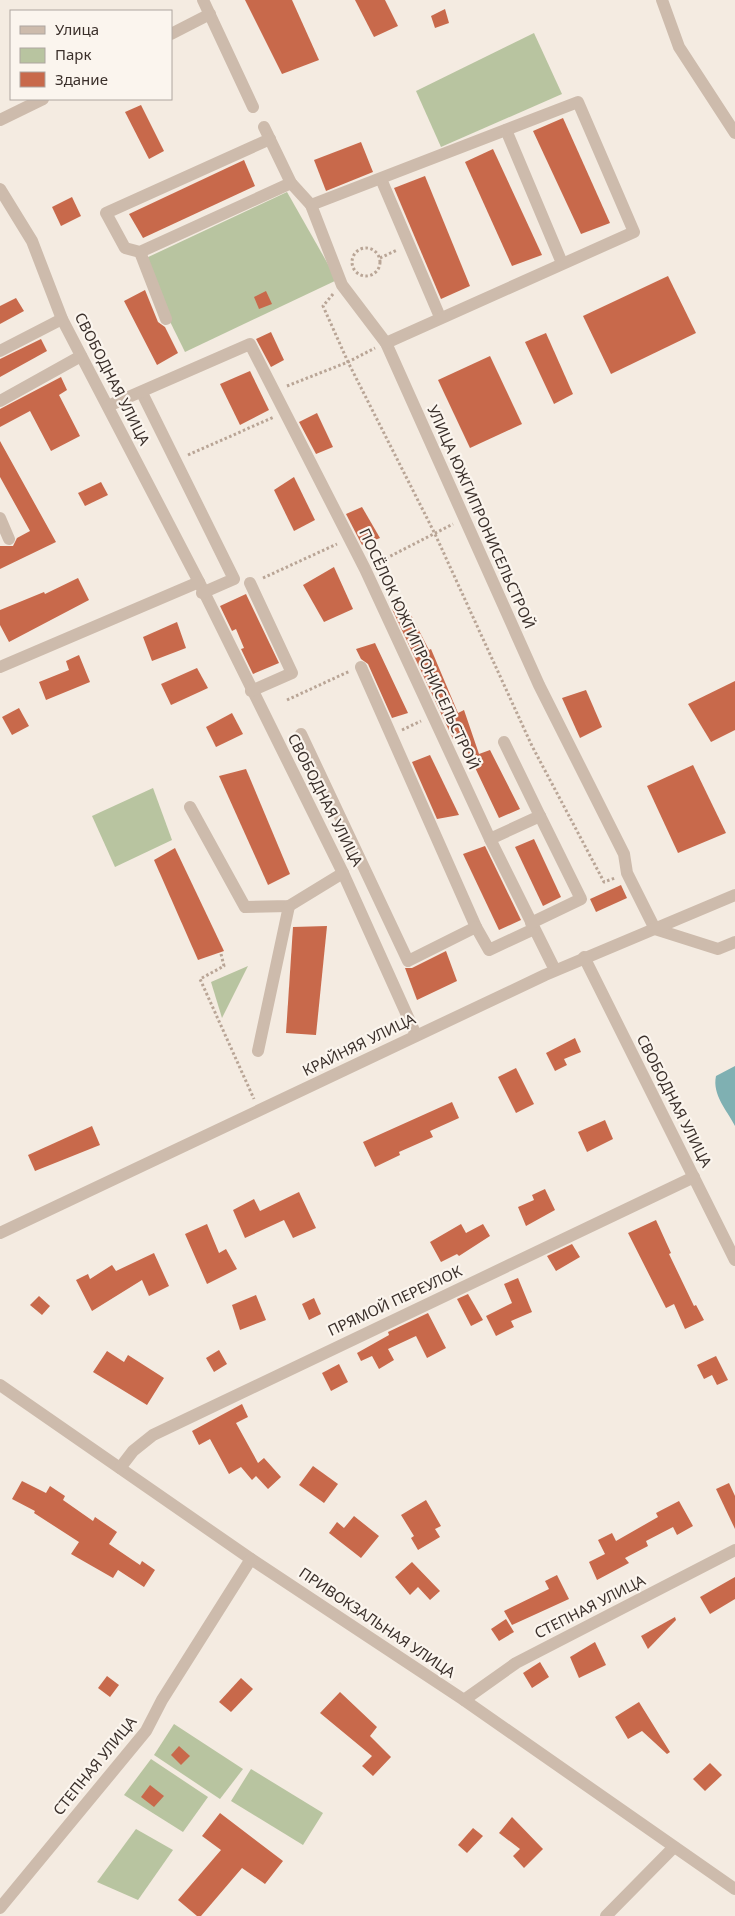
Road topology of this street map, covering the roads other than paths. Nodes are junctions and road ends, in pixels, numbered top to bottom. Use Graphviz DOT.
graph roads {
  1 [pos="203,0"];
  2 [pos="662,0"];
  3 [pos="210,14"];
  4 [pos="172,33"];
  5 [pos="41,100"];
  6 [pos="253,106"];
  7 [pos="0,120"];
  8 [pos="506,130"];
  9 [pos="735,133"];
  10 [pos="381,179"];
  11 [pos="290,183"];
  12 [pos="0,188"];
  13 [pos="311,205"];
  14 [pos="140,252"];
  15 [pos="562,262"];
  16 [pos="440,317"];
  17 [pos="62,319"];
  18 [pos="166,320"];
  19 [pos="386,343"];
  20 [pos="0,351"];
  21 [pos="81,356"];
  22 [pos="142,392"];
  23 [pos="0,401"];
  24 [pos="108,406"];
  25 [pos="0,518"];
  26 [pos="9,539"];
  27 [pos="250,583"];
  28 [pos="200,588"];
  29 [pos="0,667"];
  30 [pos="361,667"];
  31 [pos="251,691"];
  32 [pos="300,734"];
  33 [pos="504,742"];
  34 [pos="190,807"];
  35 [pos="540,816"];
  36 [pos="490,839"];
  37 [pos="343,873"];
  38 [pos="735,895"];
  39 [pos="289,906"];
  40 [pos="533,926"];
  41 [pos="476,927"];
  42 [pos="654,929"];
  43 [pos="735,942"];
  44 [pos="584,957"];
  45 [pos="555,970"];
  46 [pos="416,1035"];
  47 [pos="258,1051"];
  48 [pos="694,1177"];
  49 [pos="0,1233"];
  50 [pos="735,1260"];
  51 [pos="0,1385"];
  52 [pos="120,1468"];
  53 [pos="735,1550"];
  54 [pos="251,1559"];
  55 [pos="464,1700"];
  56 [pos="674,1847"];
  57 [pos="735,1889"];
  58 [pos="0,1908"];
  59 [pos="606,1916"];
  1 -- 3 [label="street"];
  2 -- 9 [label="street"];
  3 -- 4 [label="street"];
  3 -- 6 [label="street"];
  5 -- 7 [label="street"];
  8 -- 10 [label="street"];
  8 -- 15 [label="street"];
  8 -- 15 [label="street"];
  10 -- 13 [label="street"];
  10 -- 16 [label="street"];
  11 -- 13 [label="street, УЛИЦА ЮЖГИПРОНИСЕЛЬСТРОЙ"];
  11 -- 14 [label="street"];
  11 -- 14 [label="street, УЛИЦА ЮЖГИПРОНИСЕЛЬСТРОЙ"];
  12 -- 17 [label="street, СВОБОДНАЯ УЛИЦА"];
  13 -- 19 [label="street, УЛИЦА ЮЖГИПРОНИСЕЛЬСТРОЙ"];
  14 -- 18 [label="street"];
  15 -- 16 [label="street"];
  16 -- 19 [label="street"];
  17 -- 20 [label="street"];
  17 -- 21 [label="street, СВОБОДНАЯ УЛИЦА"];
  19 -- 42 [label="street, УЛИЦА ЮЖГИПРОНИСЕЛЬСТРОЙ"];
  21 -- 23 [label="street"];
  21 -- 24 [label="street, СВОБОДНАЯ УЛИЦА"];
  22 -- 24 [label="street"];
  22 -- 28 [label="street"];
  22 -- 36 [label="street, ПОСЁЛОК ЮЖГИПРОНИСЕЛЬСТРОЙ"];
  24 -- 28 [label="street, СВОБОДНАЯ УЛИЦА"];
  25 -- 26 [label="street"];
  27 -- 31 [label="street"];
  28 -- 29 [label="street"];
  28 -- 31 [label="street, СВОБОДНАЯ УЛИЦА"];
  30 -- 41 [label="street"];
  31 -- 37 [label="street, СВОБОДНАЯ УЛИЦА"];
  32 -- 41 [label="street"];
  33 -- 35 [label="street"];
  34 -- 39 [label="street"];
  35 -- 36 [label="street"];
  35 -- 40 [label="street"];
  36 -- 40 [label="street, ПОСЁЛОК ЮЖГИПРОНИСЕЛЬСТРОЙ"];
  37 -- 39 [label="street"];
  37 -- 46 [label="street, СВОБОДНАЯ УЛИЦА"];
  38 -- 42 [label="street, КРАЙНЯЯ УЛИЦА"];
  39 -- 47 [label="street"];
  40 -- 41 [label="street"];
  40 -- 45 [label="street, ПОСЁЛОК ЮЖГИПРОНИСЕЛЬСТРОЙ"];
  42 -- 43 [label="street"];
  42 -- 44 [label="street, КРАЙНЯЯ УЛИЦА"];
  44 -- 45 [label="street, КРАЙНЯЯ УЛИЦА"];
  44 -- 48 [label="street, СВОБОДНАЯ УЛИЦА"];
  45 -- 46 [label="street, КРАЙНЯЯ УЛИЦА"];
  46 -- 49 [label="street, КРАЙНЯЯ УЛИЦА"];
  48 -- 50 [label="street, СВОБОДНАЯ УЛИЦА"];
  48 -- 52 [label="street, ПРЯМОЙ ПЕРЕУЛОК"];
  51 -- 52 [label="street, ПРИВОКЗАЛЬНАЯ УЛИЦА"];
  52 -- 54 [label="street, ПРИВОКЗАЛЬНАЯ УЛИЦА"];
  53 -- 55 [label="street, СТЕПНАЯ УЛИЦА"];
  54 -- 55 [label="street, ПРИВОКЗАЛЬНАЯ УЛИЦА"];
  54 -- 58 [label="street, СТЕПНАЯ УЛИЦА"];
  55 -- 56 [label="street, ПРИВОКЗАЛЬНАЯ УЛИЦА"];
  56 -- 57 [label="street, ПРИВОКЗАЛЬНАЯ УЛИЦА"];
  56 -- 59 [label="street"];
}
